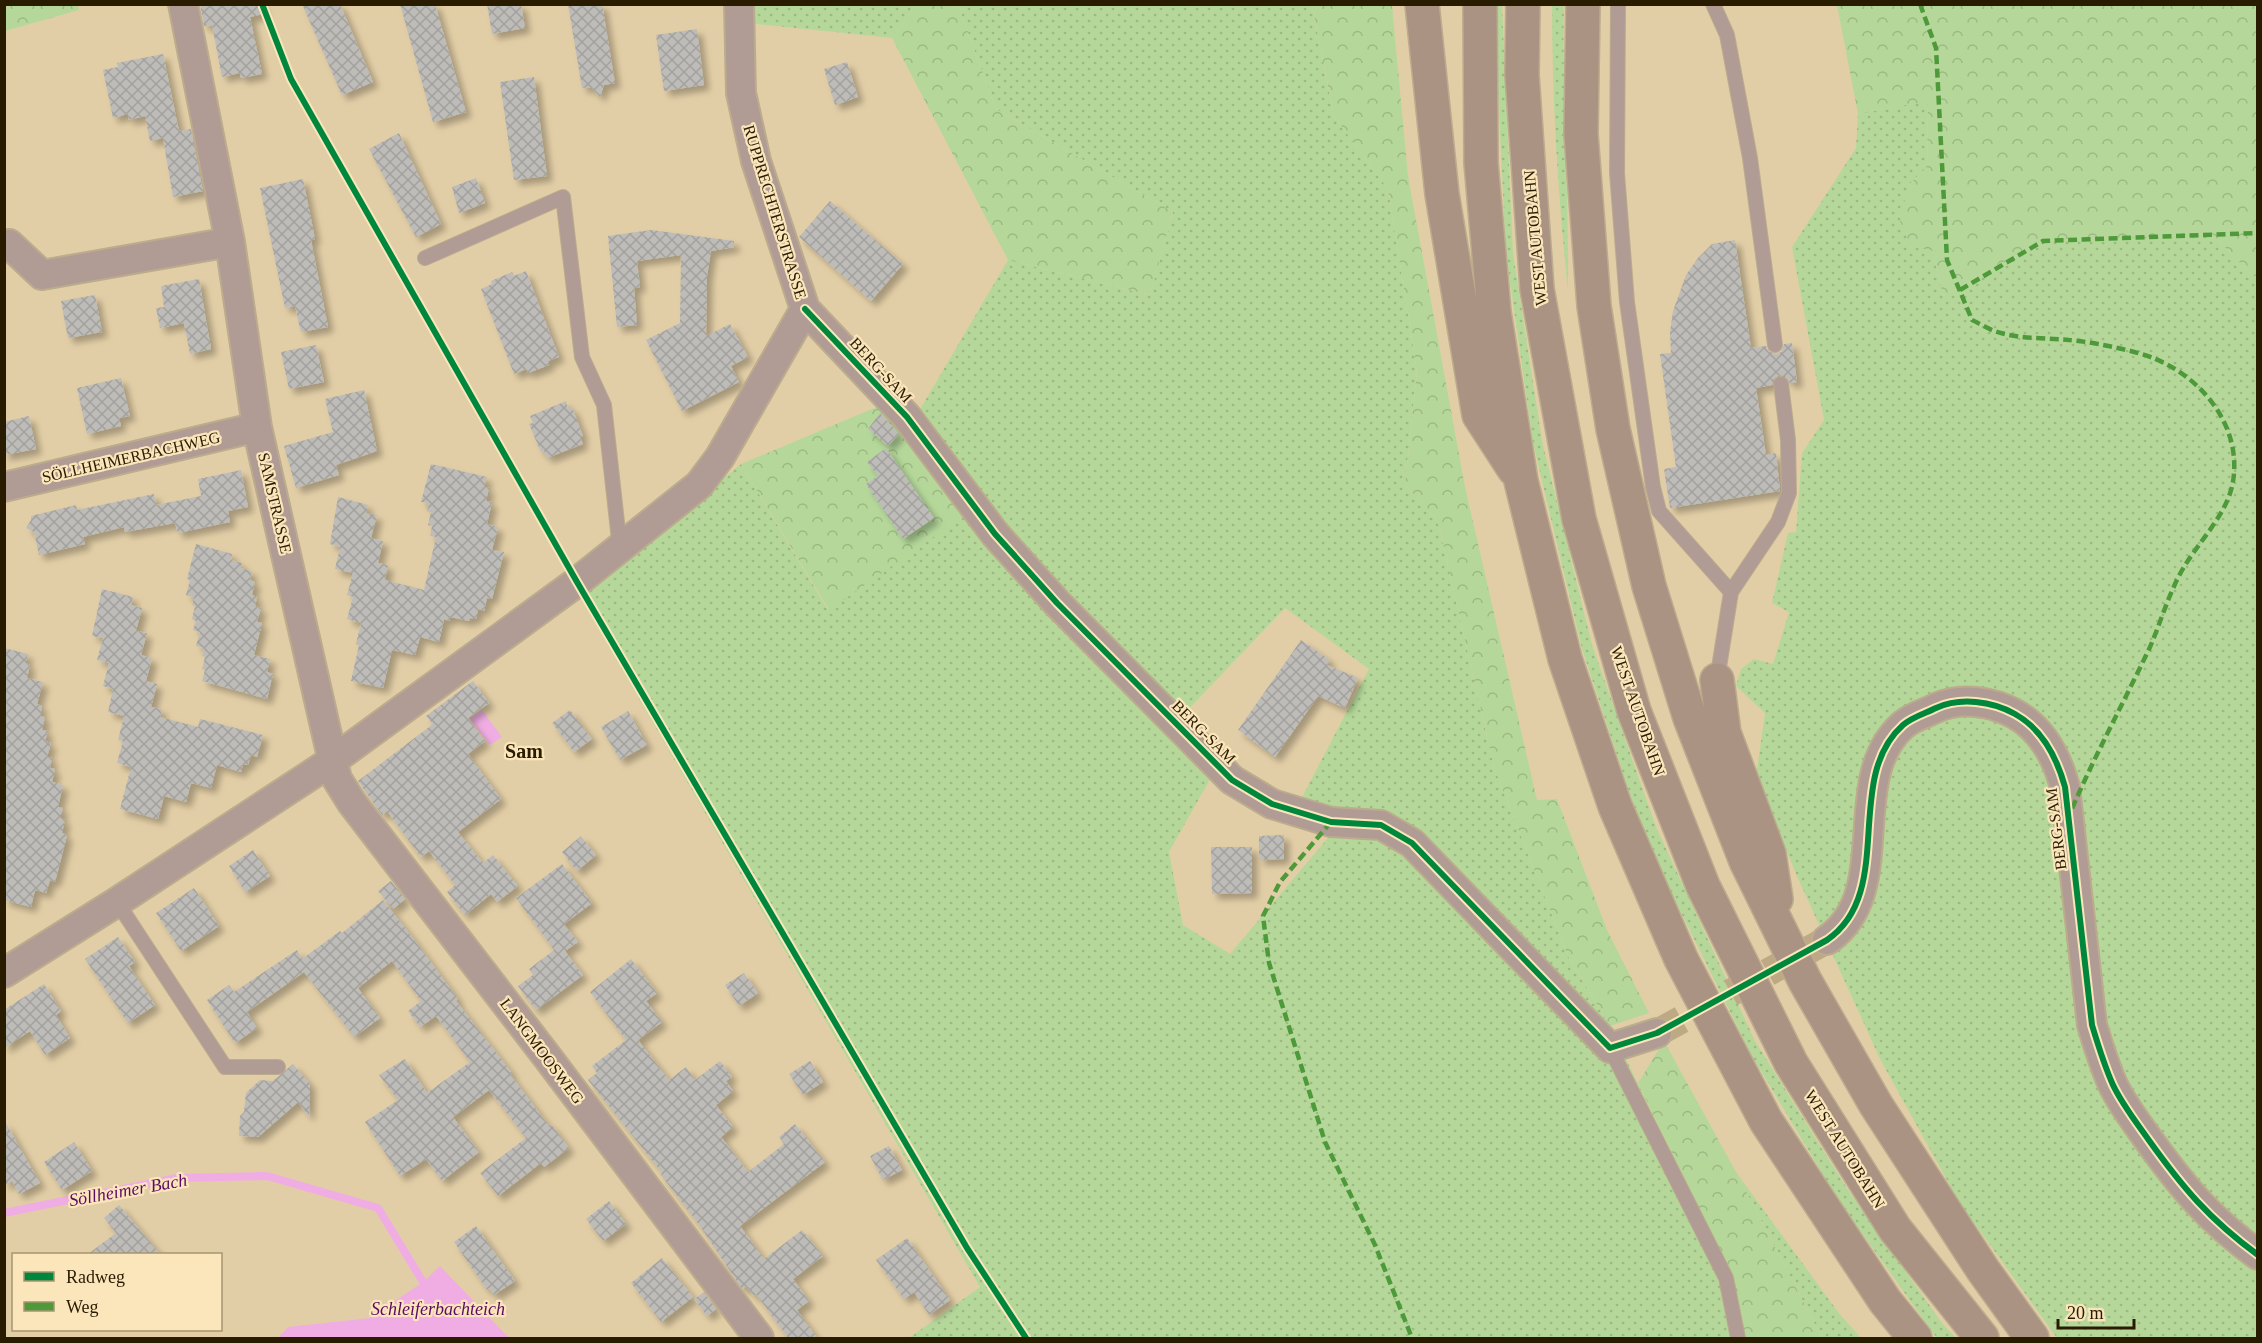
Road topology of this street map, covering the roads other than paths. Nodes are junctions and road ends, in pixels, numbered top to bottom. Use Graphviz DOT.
graph roads {
  1 [pos="183,4"];
  2 [pos="739,4"];
  3 [pos="1422,4"];
  4 [pos="1480,4"];
  5 [pos="1523,4"];
  6 [pos="1583,4"];
  7 [pos="1618,4"];
  8 [pos="1713,4"];
  9 [pos="230,242"];
  10 [pos="4,245"];
  11 [pos="425,258"];
  12 [pos="805,309"];
  13 [pos="1775,345"];
  14 [pos="1781,384"];
  15 [pos="257,427"];
  16 [pos="1521,481"];
  17 [pos="4,487"];
  18 [pos="620,549"];
  19 [pos="1731,592"];
  20 [pos="1717,680"];
  21 [pos="332,761"];
  22 [pos="117,902"];
  23 [pos="1780,928"];
  24 [pos="1827,940"];
  25 [pos="4,973"];
  26 [pos="1657,1033"];
  27 [pos="1610,1048"];
  28 [pos="278,1067"];
  29 [pos="2258,1255"];
  30 [pos="759,1338"];
  31 [pos="1738,1338"];
  32 [pos="1915,1338"];
  33 [pos="1982,1338"];
  34 [pos="2032,1338"];
  1 -- 9 [label="street, SAMSTRASSE"];
  2 -- 12 [label="street, RUPPRECHTERSTRASSE"];
  3 -- 16 [label="highway"];
  4 -- 16 [label="highway"];
  5 -- 33 [label="highway, WEST AUTOBAHN"];
  6 -- 23 [label="highway"];
  7 -- 19 [label="lane"];
  8 -- 13 [label="lane"];
  9 -- 10 [label="street"];
  9 -- 15 [label="street, SAMSTRASSE"];
  11 -- 18 [label="lane"];
  12 -- 18 [label="street, RUPPRECHTERSTRASSE"];
  12 -- 27 [label="street, BERG-SAM"];
  14 -- 19 [label="lane"];
  15 -- 17 [label="street, SÖLLHEIMERBACHWEG"];
  15 -- 21 [label="street, SAMSTRASSE"];
  16 -- 32 [label="highway"];
  18 -- 21 [label="street, RUPPRECHTERSTRASSE"];
  19 -- 20 [label="lane"];
  20 -- 23 [label="highway"];
  21 -- 22 [label="street"];
  21 -- 30 [label="street, LANGMOOSWEG"];
  22 -- 25 [label="street"];
  22 -- 28 [label="lane"];
  23 -- 34 [label="highway"];
  24 -- 29 [label="street, BERG-SAM"];
  26 -- 27 [label="street"];
  27 -- 31 [label="lane"];
}
